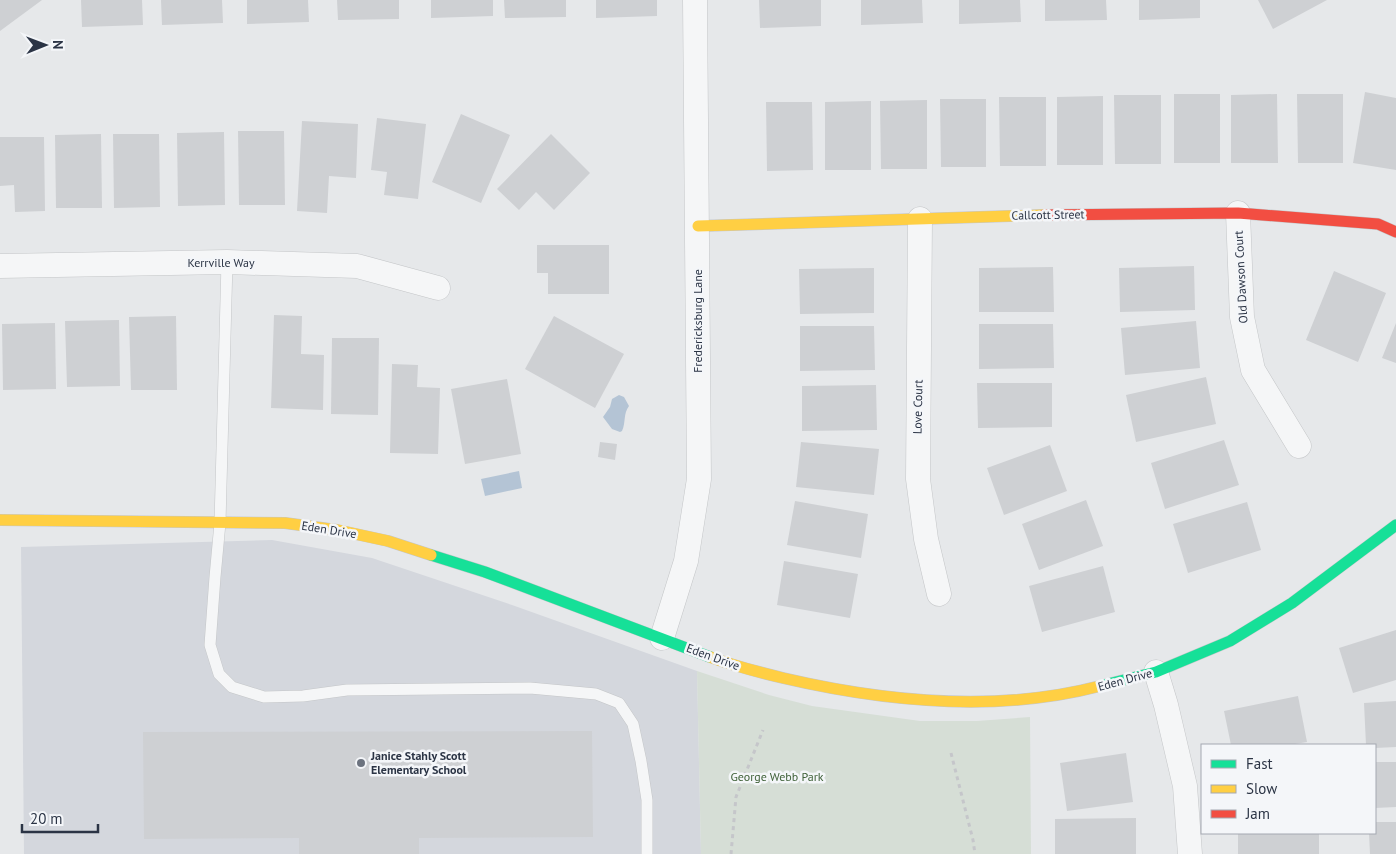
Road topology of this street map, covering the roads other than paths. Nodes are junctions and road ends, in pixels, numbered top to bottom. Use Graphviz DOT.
graph roads {
  1 [pos="695,0"];
  2 [pos="1238,214"];
  3 [pos="920,219"];
  4 [pos="698,226"];
  5 [pos="1396,232"];
  6 [pos="228,262"];
  7 [pos="0,266"];
  8 [pos="438,288"];
  9 [pos="1299,446"];
  10 [pos="0,520"];
  11 [pos="220,523"];
  12 [pos="1396,525"];
  13 [pos="938,594"];
  14 [pos="662,638"];
  15 [pos="1156,672"];
  16 [pos="647,854"];
  17 [pos="1190,854"];
  1 -- 4 [label="street, Fredericksburg Lane"];
  2 -- 3 [label="street, Callcott Street"];
  2 -- 5 [label="street, Callcott Street"];
  2 -- 9 [label="street, Old Dawson Court"];
  3 -- 4 [label="street, Callcott Street"];
  3 -- 13 [label="street, Love Court"];
  4 -- 14 [label="street, Fredericksburg Lane"];
  6 -- 7 [label="street, Kerrville Way"];
  6 -- 8 [label="street, Kerrville Way"];
  6 -- 11 [label="lane"];
  10 -- 11 [label="street, Eden Drive"];
  11 -- 14 [label="street, Eden Drive"];
  11 -- 16 [label="lane"];
  12 -- 15 [label="street, Eden Drive"];
  14 -- 15 [label="street, Eden Drive"];
  15 -- 17 [label="street"];
}
